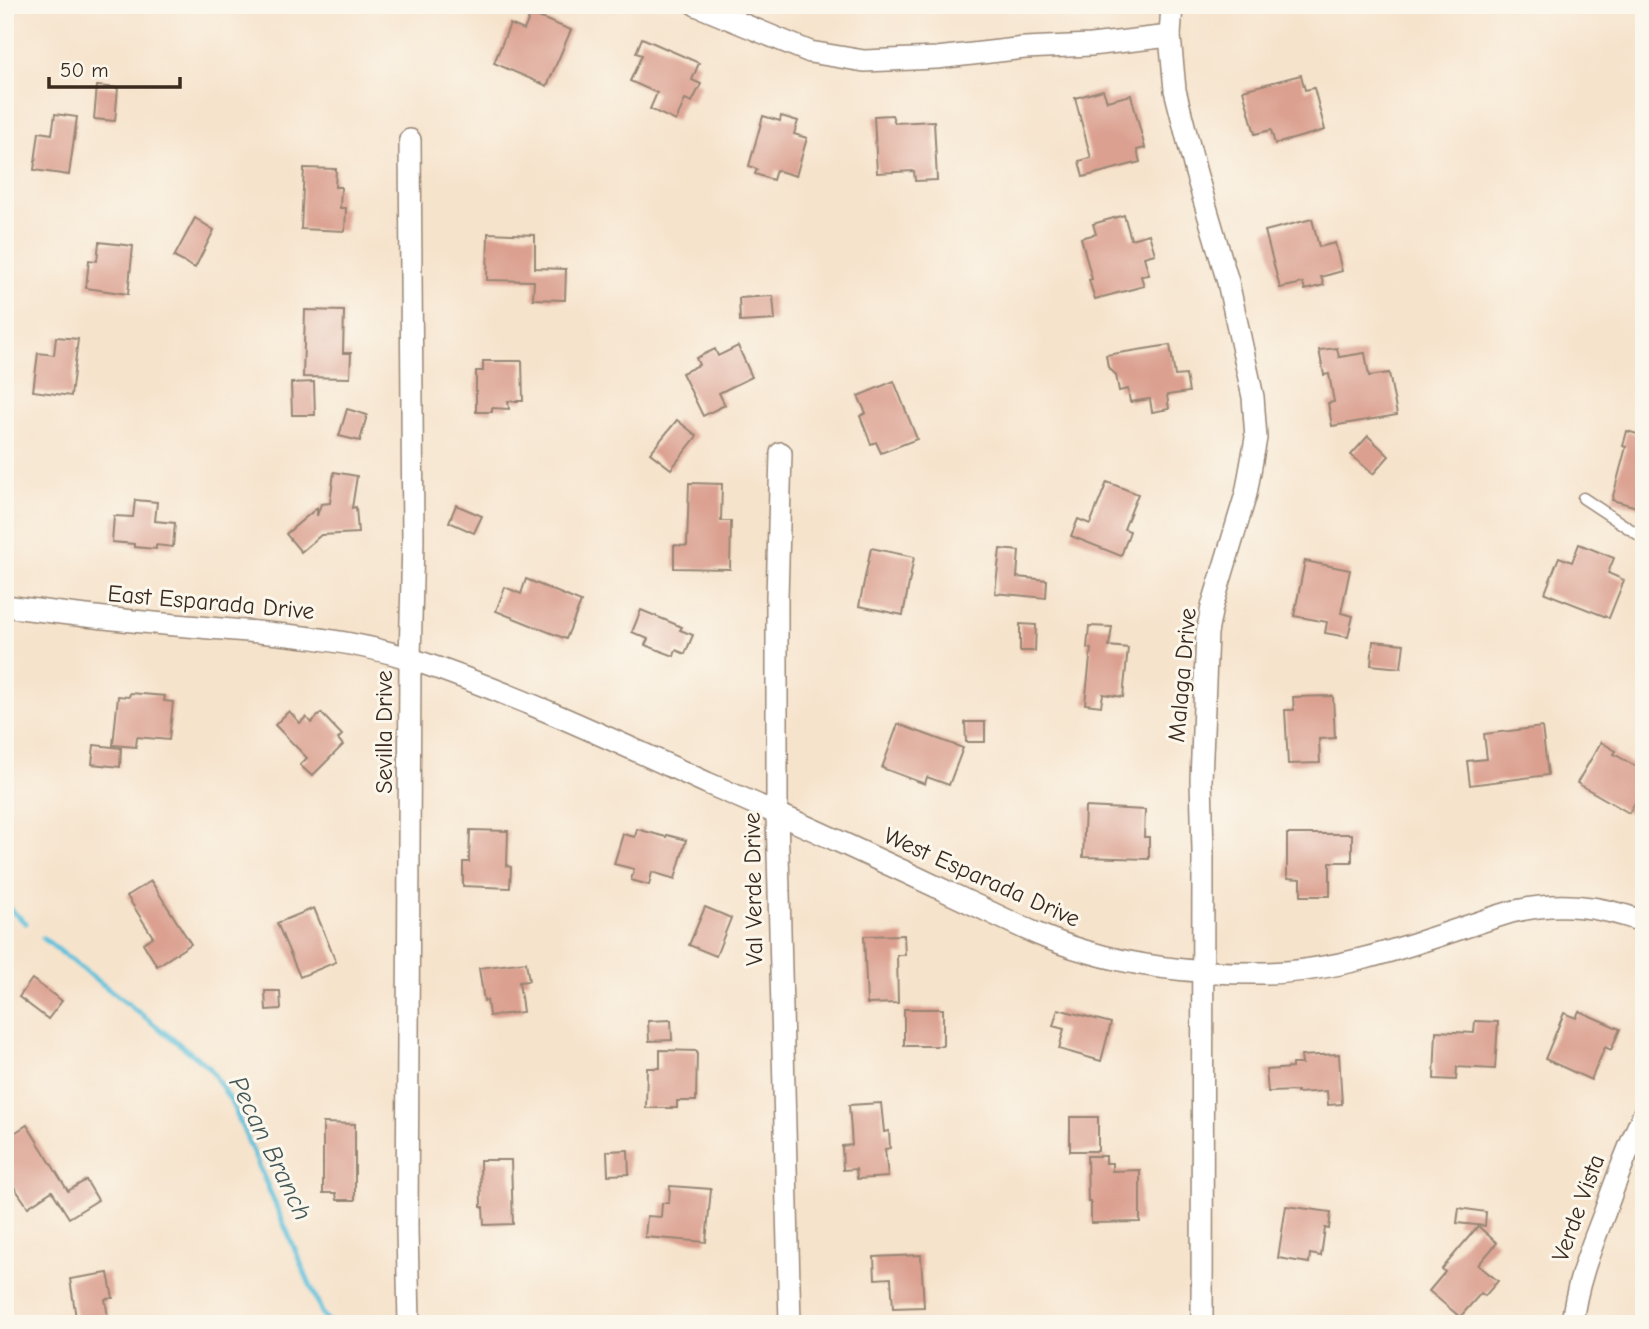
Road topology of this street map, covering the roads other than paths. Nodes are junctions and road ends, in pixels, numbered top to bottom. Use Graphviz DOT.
graph roads {
  1 [pos="696,5"];
  2 [pos="1172,5"];
  3 [pos="1170,36"];
  4 [pos="410,140"];
  5 [pos="781,453"];
  6 [pos="1583,498"];
  7 [pos="1644,537"];
  8 [pos="5,606"];
  9 [pos="410,659"];
  10 [pos="777,813"];
  11 [pos="1644,922"];
  12 [pos="1202,970"];
  13 [pos="1644,1113"];
  14 [pos="409,1324"];
  15 [pos="790,1324"];
  16 [pos="1202,1324"];
  17 [pos="1572,1324"];
  1 -- 3 [label="street"];
  2 -- 3 [label="street, Malaga Drive"];
  3 -- 12 [label="street, Malaga Drive"];
  4 -- 9 [label="street, Sevilla Drive"];
  5 -- 10 [label="street, Val Verde Drive"];
  6 -- 7 [label="lane"];
  8 -- 9 [label="street, East Esparada Drive"];
  9 -- 10 [label="street, West Esparada Drive"];
  9 -- 14 [label="street, Sevilla Drive"];
  10 -- 12 [label="street, West Esparada Drive"];
  10 -- 15 [label="street, Val Verde Drive"];
  11 -- 12 [label="street, West Esparada Drive"];
  12 -- 16 [label="street, Malaga Drive"];
  13 -- 17 [label="street, Verde Vista"];
}
